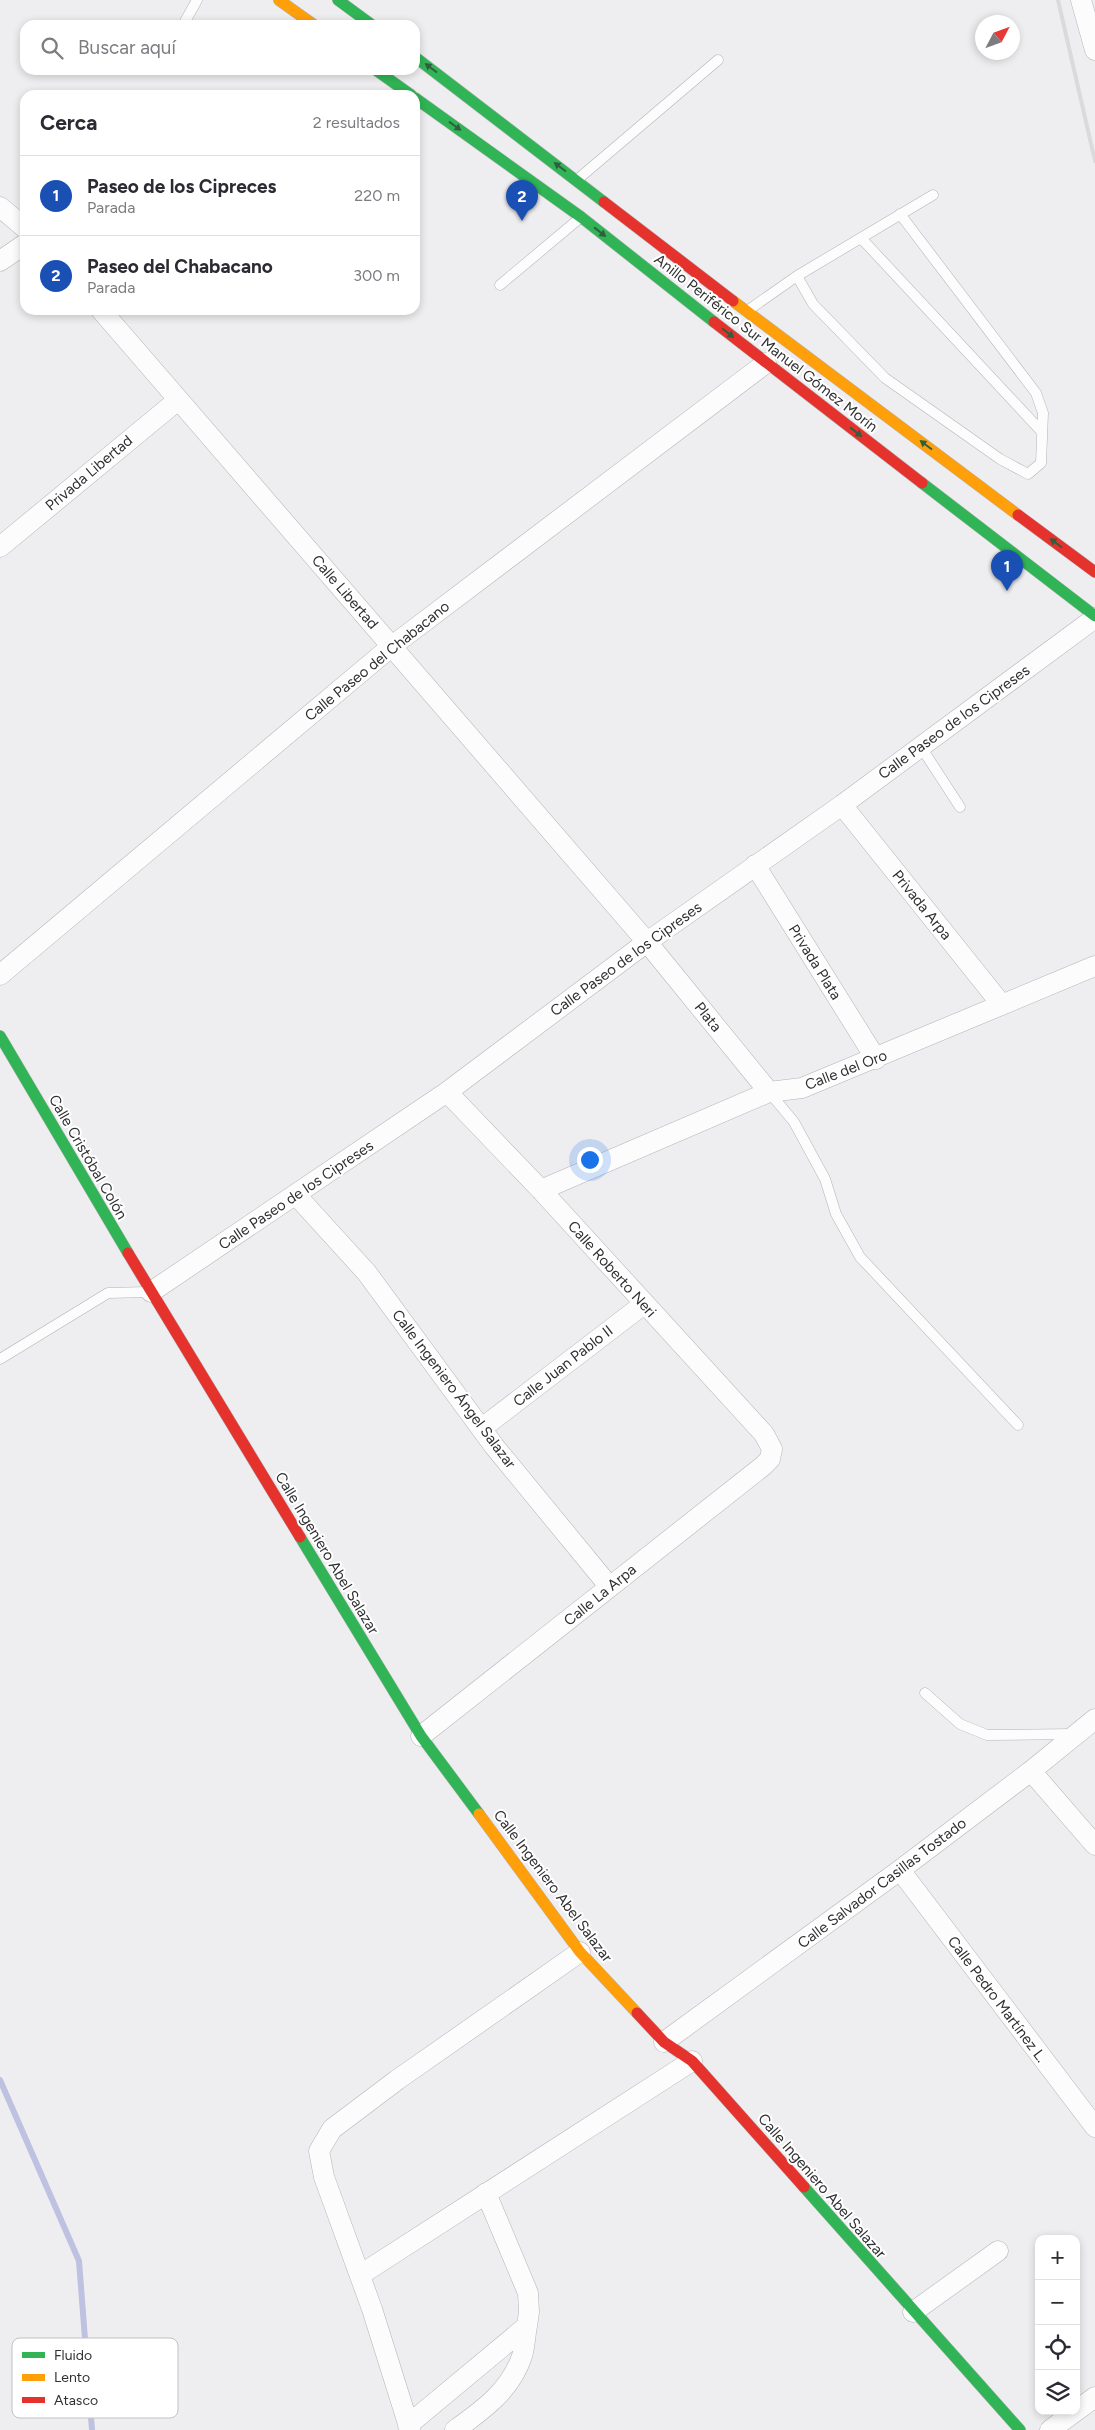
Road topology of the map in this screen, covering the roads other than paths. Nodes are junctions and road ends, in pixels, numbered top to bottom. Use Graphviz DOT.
graph roads {
  1 [pos="197,0"];
  2 [pos="279,0"];
  3 [pos="338,0"];
  4 [pos="1081,0"];
  5 [pos="186,20"];
  6 [pos="307,20"];
  7 [pos="365,20"];
  8 [pos="1095,50"];
  9 [pos="718,60"];
  10 [pos="420,61"];
  11 [pos="383,75"];
  12 [pos="404,90"];
  13 [pos="420,102"];
  14 [pos="578,180"];
  15 [pos="932,195"];
  16 [pos="0,207"];
  17 [pos="900,214"];
  18 [pos="581,217"];
  19 [pos="20,224"];
  20 [pos="861,238"];
  21 [pos="20,247"];
  22 [pos="0,261"];
  23 [pos="797,276"];
  24 [pos="500,286"];
  25 [pos="746,311"];
  26 [pos="105,315"];
  27 [pos="766,363"];
  28 [pos="178,400"];
  29 [pos="1042,432"];
  30 [pos="0,547"];
  31 [pos="1095,572"];
  32 [pos="1095,617"];
  33 [pos="392,646"];
  34 [pos="921,747"];
  35 [pos="842,805"];
  36 [pos="960,807"];
  37 [pos="755,865"];
  38 [pos="647,942"];
  39 [pos="1095,966"];
  40 [pos="0,975"];
  41 [pos="1002,1005"];
  42 [pos="0,1036"];
  43 [pos="876,1059"];
  44 [pos="447,1092"];
  45 [pos="769,1092"];
  46 [pos="541,1190"];
  47 [pos="296,1195"];
  48 [pos="150,1292"];
  49 [pos="644,1304"];
  50 [pos="0,1359"];
  51 [pos="1018,1425"];
  52 [pos="482,1428"];
  53 [pos="772,1449"];
  54 [pos="608,1586"];
  55 [pos="925,1693"];
  56 [pos="1095,1719"];
  57 [pos="1074,1734"];
  58 [pos="421,1736"];
  59 [pos="1031,1771"];
  60 [pos="1095,1845"];
  61 [pos="900,1870"];
  62 [pos="580,1952"];
  63 [pos="664,2042"];
  64 [pos="692,2061"];
  65 [pos="1095,2127"];
  66 [pos="486,2193"];
  67 [pos="998,2251"];
  68 [pos="360,2275"];
  69 [pos="912,2312"];
  70 [pos="527,2326"];
  71 [pos="1095,2397"];
  72 [pos="1080,2408"];
  73 [pos="1071,2415"];
  74 [pos="409,2428"];
  75 [pos="455,2430"];
  76 [pos="1020,2430"];
  77 [pos="1050,2430"];
  1 -- 5 [label="lane"];
  2 -- 6 [label="street"];
  3 -- 7 [label="street"];
  4 -- 8 [label="street"];
  9 -- 14 [label="lane"];
  14 -- 10 [label="street, Anillo Periférico Sur Manuel Gómez Morín, one-way"];
  11 -- 12 [label="street"];
  13 -- 18 [label="street, Anillo Periférico Sur Manuel Gómez Morín, one-way"];
  14 -- 25 [label="street, Anillo Periférico Sur Manuel Gómez Morín"];
  15 -- 17 [label="lane"];
  16 -- 19 [label="street"];
  17 -- 20 [label="lane"];
  17 -- 29 [label="lane"];
  18 -- 24 [label="lane"];
  18 -- 27 [label="street, Anillo Periférico Sur Manuel Gómez Morín, one-way"];
  20 -- 23 [label="lane"];
  20 -- 29 [label="lane"];
  21 -- 22 [label="street"];
  23 -- 25 [label="lane"];
  23 -- 29 [label="lane"];
  31 -- 25 [label="street, Anillo Periférico Sur Manuel Gómez Morín, one-way"];
  26 -- 28 [label="street, Calle Libertad"];
  27 -- 32 [label="street, Anillo Periférico Sur Manuel Gómez Morín, one-way"];
  27 -- 33 [label="street, Calle Paseo del Chabacano"];
  28 -- 30 [label="street, Privada Libertad"];
  28 -- 33 [label="street, Calle Libertad"];
  32 -- 34 [label="street, Calle Paseo de los Cipreses"];
  33 -- 38 [label="street, Calle Libertad"];
  33 -- 40 [label="street, Calle Paseo del Chabacano"];
  34 -- 35 [label="street, Calle Paseo de los Cipreses"];
  34 -- 36 [label="lane"];
  35 -- 37 [label="street, Calle Paseo de los Cipreses"];
  35 -- 41 [label="street, Privada Arpa"];
  37 -- 38 [label="street, Calle Paseo de los Cipreses"];
  37 -- 43 [label="street, Privada Plata"];
  38 -- 44 [label="street, Calle Paseo de los Cipreses"];
  38 -- 45 [label="street, Plata"];
  39 -- 41 [label="street, Calle del Oro"];
  41 -- 43 [label="street, Calle del Oro"];
  42 -- 48 [label="street, Calle Cristóbal Colón"];
  43 -- 45 [label="street, Calle del Oro"];
  44 -- 46 [label="street, Calle Roberto Neri"];
  44 -- 47 [label="street, Calle Paseo de los Cipreses"];
  45 -- 46 [label="street, Calle del Oro"];
  45 -- 51 [label="lane"];
  46 -- 49 [label="street, Calle Roberto Neri"];
  47 -- 48 [label="street, Calle Paseo de los Cipreses"];
  47 -- 52 [label="street, Calle Ingeniero Ángel Salazar"];
  48 -- 50 [label="lane"];
  48 -- 58 [label="street, Calle Ingeniero Abel Salazar"];
  49 -- 52 [label="street, Calle Juan Pablo II"];
  49 -- 53 [label="street, Calle Roberto Neri"];
  52 -- 54 [label="street, Calle Ingeniero Ángel Salazar"];
  53 -- 54 [label="street, Calle La Arpa"];
  54 -- 58 [label="street, Calle La Arpa"];
  55 -- 57 [label="lane"];
  56 -- 57 [label="street, Calle Salvador Casillas Tostado"];
  57 -- 59 [label="street, Calle Salvador Casillas Tostado"];
  58 -- 62 [label="street, Calle Ingeniero Abel Salazar"];
  59 -- 60 [label="street"];
  59 -- 61 [label="street, Calle Salvador Casillas Tostado"];
  61 -- 63 [label="street, Calle Salvador Casillas Tostado"];
  61 -- 65 [label="street, Calle Pedro Martínez L."];
  62 -- 63 [label="street, Calle Ingeniero Abel Salazar"];
  62 -- 68 [label="street"];
  63 -- 64 [label="street, Calle Ingeniero Abel Salazar"];
  64 -- 66 [label="street"];
  64 -- 69 [label="street, Calle Ingeniero Abel Salazar"];
  66 -- 68 [label="street"];
  66 -- 70 [label="street"];
  67 -- 69 [label="street"];
  68 -- 74 [label="street"];
  69 -- 76 [label="street, Calle Ingeniero Abel Salazar"];
  70 -- 74 [label="street"];
  70 -- 75 [label="street"];
  71 -- 72 [label="street"];
  73 -- 77 [label="street"];
}
